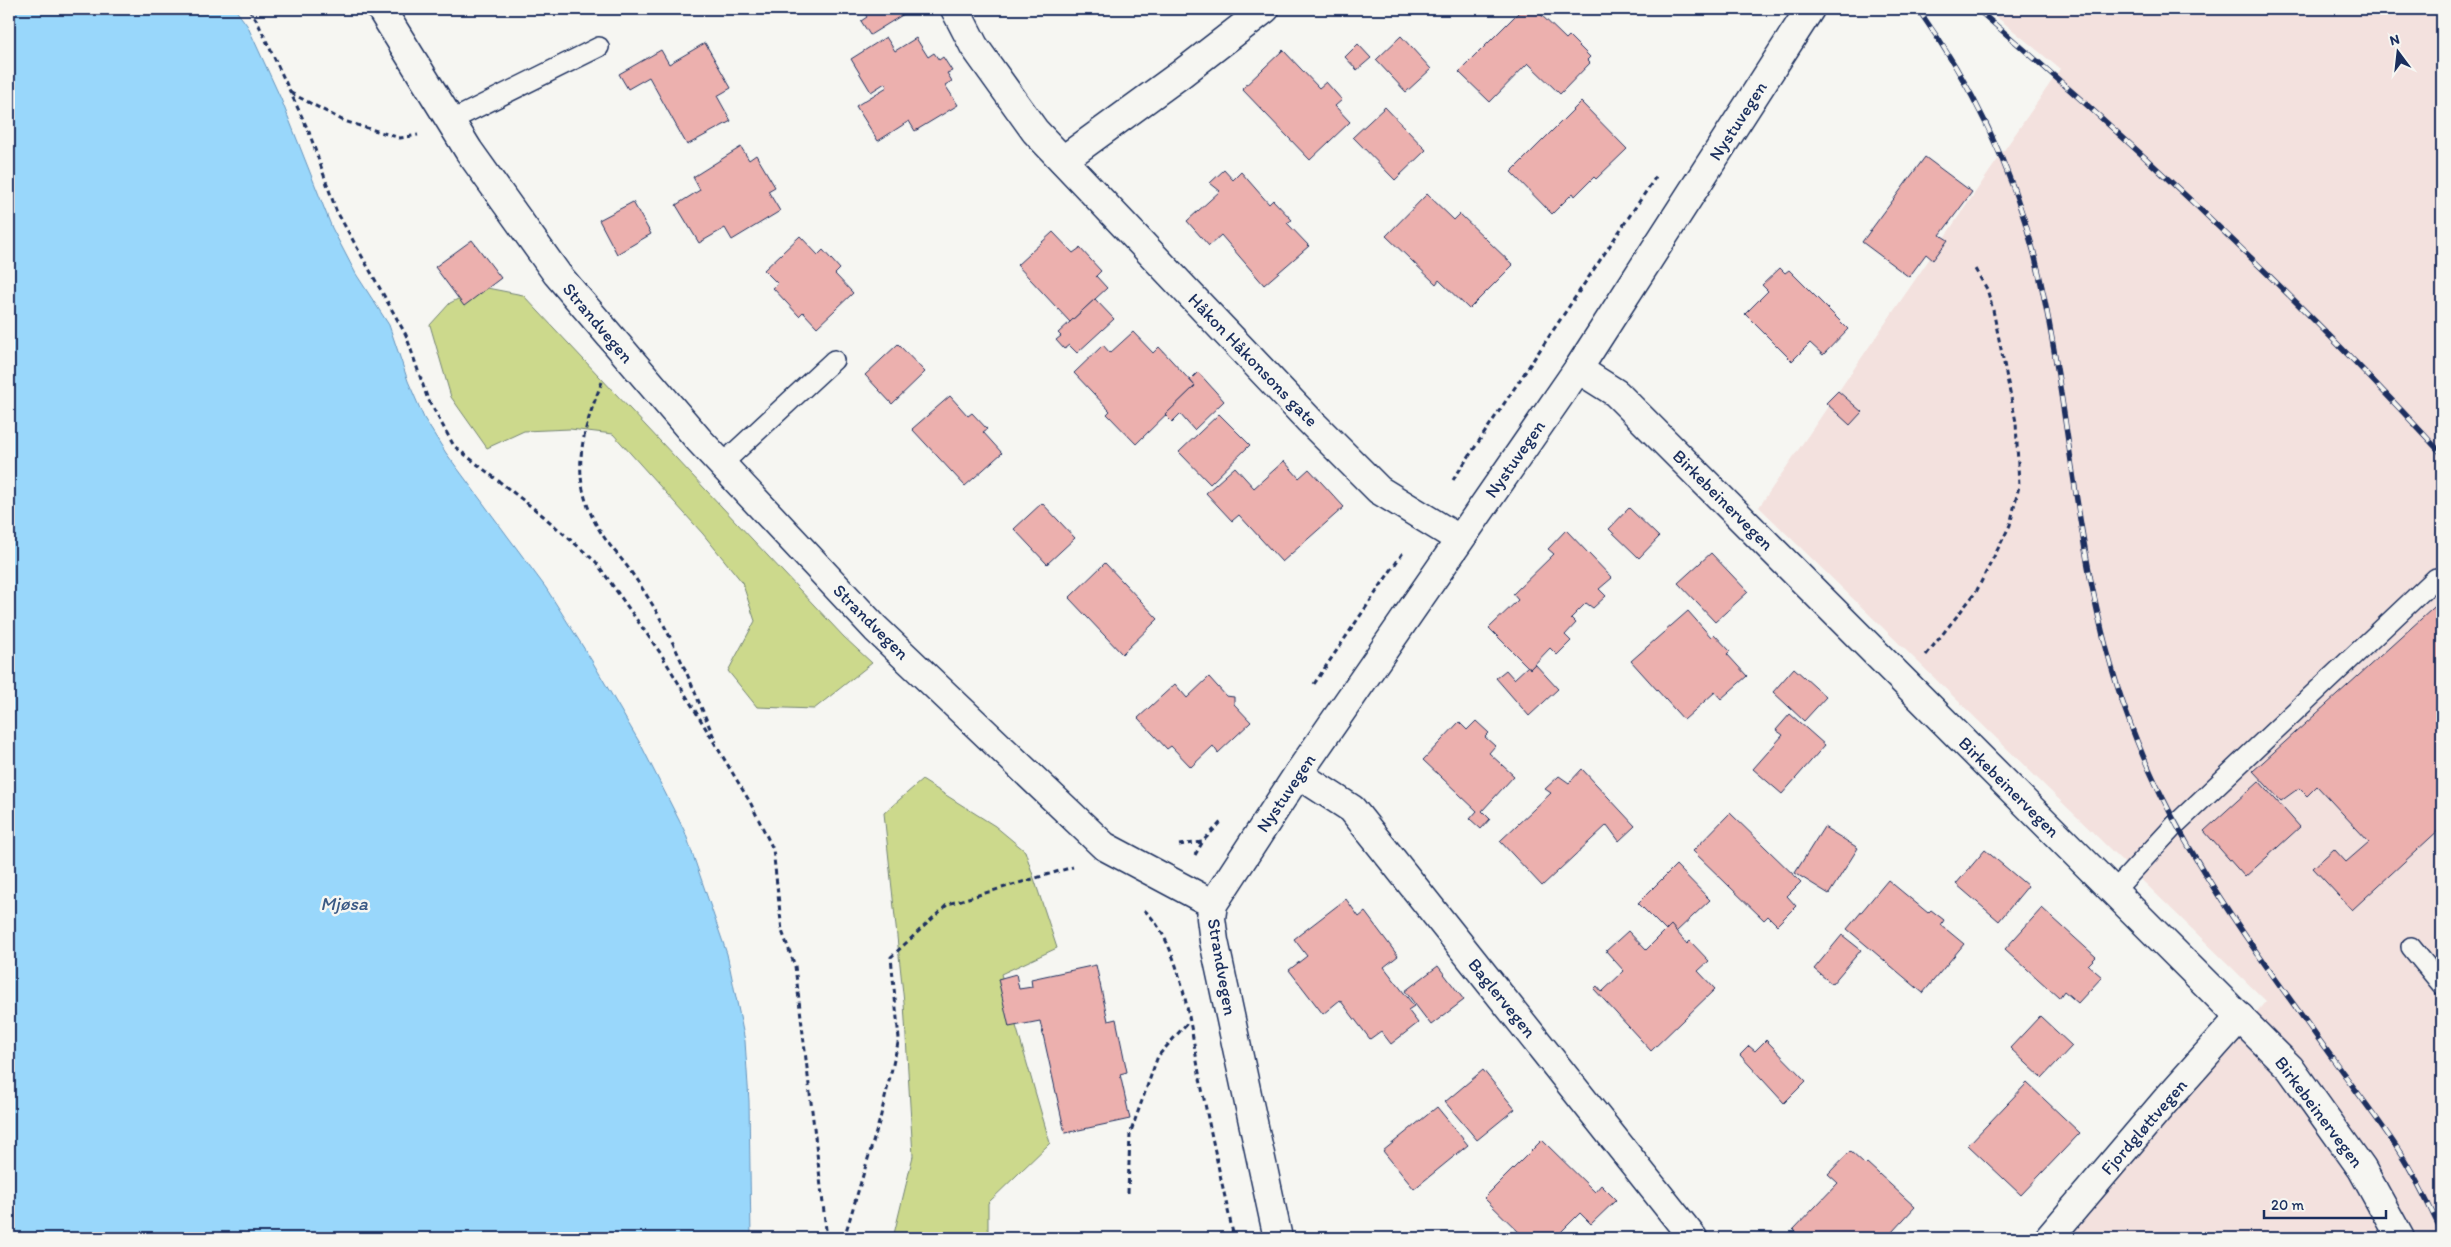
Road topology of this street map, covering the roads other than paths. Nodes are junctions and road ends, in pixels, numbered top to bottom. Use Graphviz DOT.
graph roads {
  1 [pos="381,9"];
  2 [pos="955,9"];
  3 [pos="1265,9"];
  4 [pos="1810,9"];
  5 [pos="599,48"];
  6 [pos="453,125"];
  7 [pos="1063,160"];
  8 [pos="834,360"];
  9 [pos="1578,370"];
  10 [pos="722,465"];
  11 [pos="1459,539"];
  12 [pos="2436,578"];
  13 [pos="1298,774"];
  14 [pos="2114,890"];
  15 [pos="1213,904"];
  16 [pos="2411,947"];
  17 [pos="2442,985"];
  18 [pos="2240,1017"];
  19 [pos="1278,1238"];
  20 [pos="1693,1238"];
  21 [pos="2049,1238"];
  22 [pos="2400,1238"];
  1 -- 6 [label="street, Strandvegen"];
  2 -- 7 [label="street, Håkon Håkonsons gate"];
  3 -- 7 [label="street"];
  4 -- 9 [label="street, Nystuvegen"];
  5 -- 6 [label="lane"];
  6 -- 10 [label="street, Strandvegen"];
  7 -- 11 [label="street, Håkon Håkonsons gate"];
  8 -- 10 [label="lane"];
  9 -- 11 [label="street, Nystuvegen"];
  9 -- 14 [label="street, Birkebeinervegen"];
  10 -- 15 [label="street, Strandvegen"];
  11 -- 13 [label="street, Nystuvegen"];
  12 -- 14 [label="lane"];
  13 -- 15 [label="street, Nystuvegen"];
  13 -- 20 [label="street, Baglervegen"];
  14 -- 18 [label="street, Birkebeinervegen"];
  15 -- 19 [label="street, Strandvegen"];
  16 -- 17 [label="lane"];
  18 -- 21 [label="street, Fjordgløttvegen"];
  18 -- 22 [label="street, Birkebeinervegen"];
}
